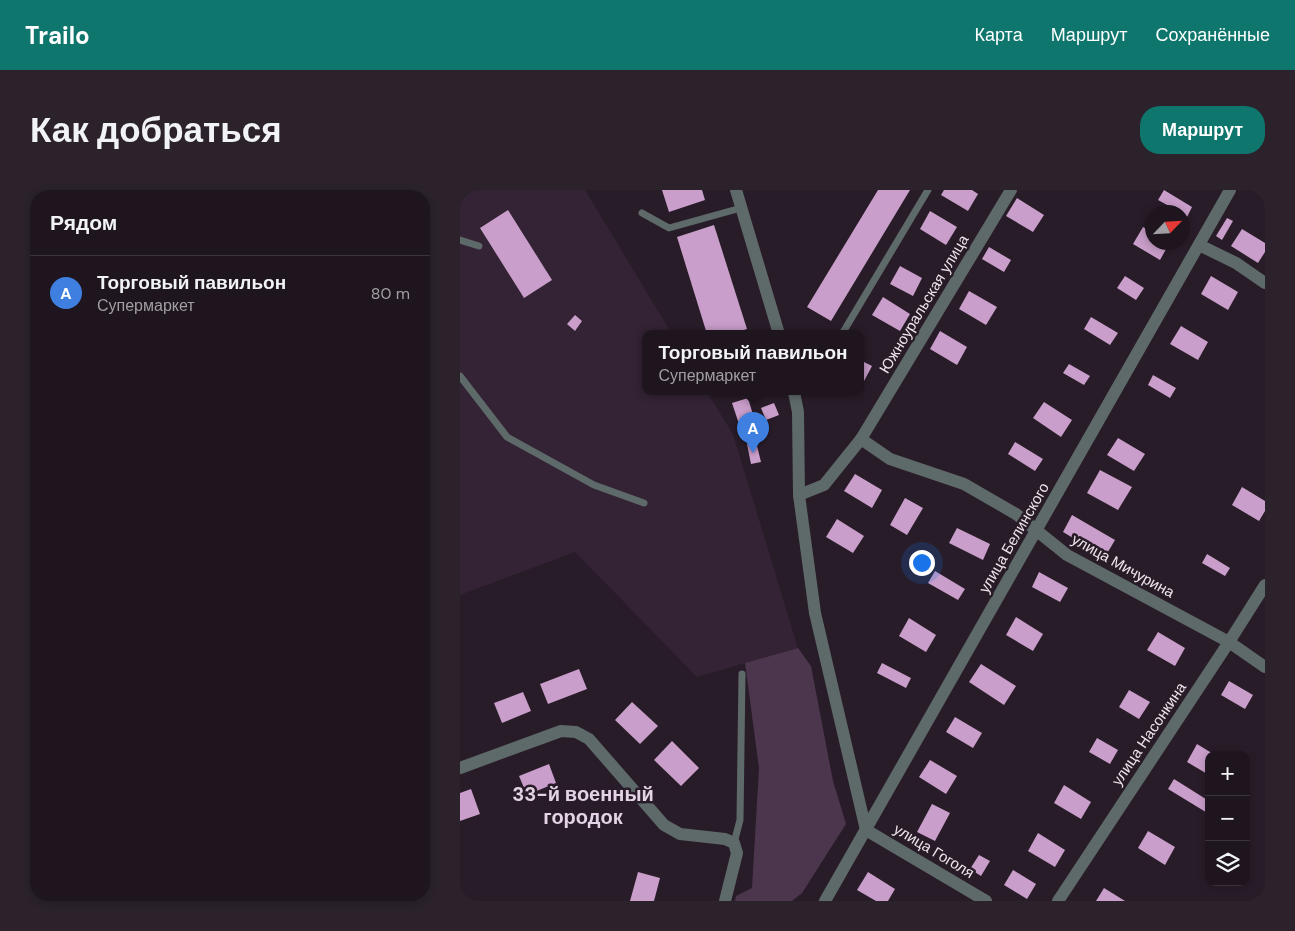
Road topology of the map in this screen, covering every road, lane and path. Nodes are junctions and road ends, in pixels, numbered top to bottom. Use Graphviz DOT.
graph roads {
  1 [pos="736,190"];
  2 [pos="928,190"];
  3 [pos="1012,190"];
  4 [pos="1230,190"];
  5 [pos="741,208"];
  6 [pos="642,213"];
  7 [pos="460,240"];
  8 [pos="1199,245"];
  9 [pos="479,246"];
  10 [pos="1265,283"];
  11 [pos="778,330"];
  12 [pos="844,330"];
  13 [pos="460,376"];
  14 [pos="795,395"];
  15 [pos="861,439"];
  16 [pos="800,496"];
  17 [pos="644,503"];
  18 [pos="1037,531"];
  19 [pos="1265,585"];
  20 [pos="1229,642"];
  21 [pos="1265,667"];
  22 [pos="742,674"];
  23 [pos="460,768"];
  24 [pos="866,830"];
  25 [pos="734,843"];
  26 [pos="725,901"];
  27 [pos="825,901"];
  28 [pos="986,901"];
  29 [pos="1058,901"];
  1 -- 5 [label="street"];
  2 -- 12 [label="lane"];
  3 -- 15 [label="street, Южноуральская улица"];
  4 -- 8 [label="street, улица Белинского"];
  5 -- 6 [label="lane"];
  5 -- 11 [label="street"];
  7 -- 9 [label="lane"];
  8 -- 10 [label="street"];
  8 -- 18 [label="street, улица Белинского"];
  13 -- 17 [label="lane"];
  14 -- 16 [label="street"];
  15 -- 16 [label="street, Южноуральская улица"];
  15 -- 18 [label="street, улица Мичурина"];
  16 -- 24 [label="street"];
  18 -- 20 [label="street, улица Мичурина"];
  18 -- 24 [label="street, улица Белинского"];
  19 -- 20 [label="street, улица Насонкина"];
  20 -- 21 [label="street, улица Мичурина"];
  20 -- 29 [label="street, улица Насонкина"];
  22 -- 25 [label="lane"];
  23 -- 25 [label="street"];
  24 -- 27 [label="street, улица Белинского"];
  24 -- 28 [label="street, улица Гоголя"];
  25 -- 26 [label="street"];
}
